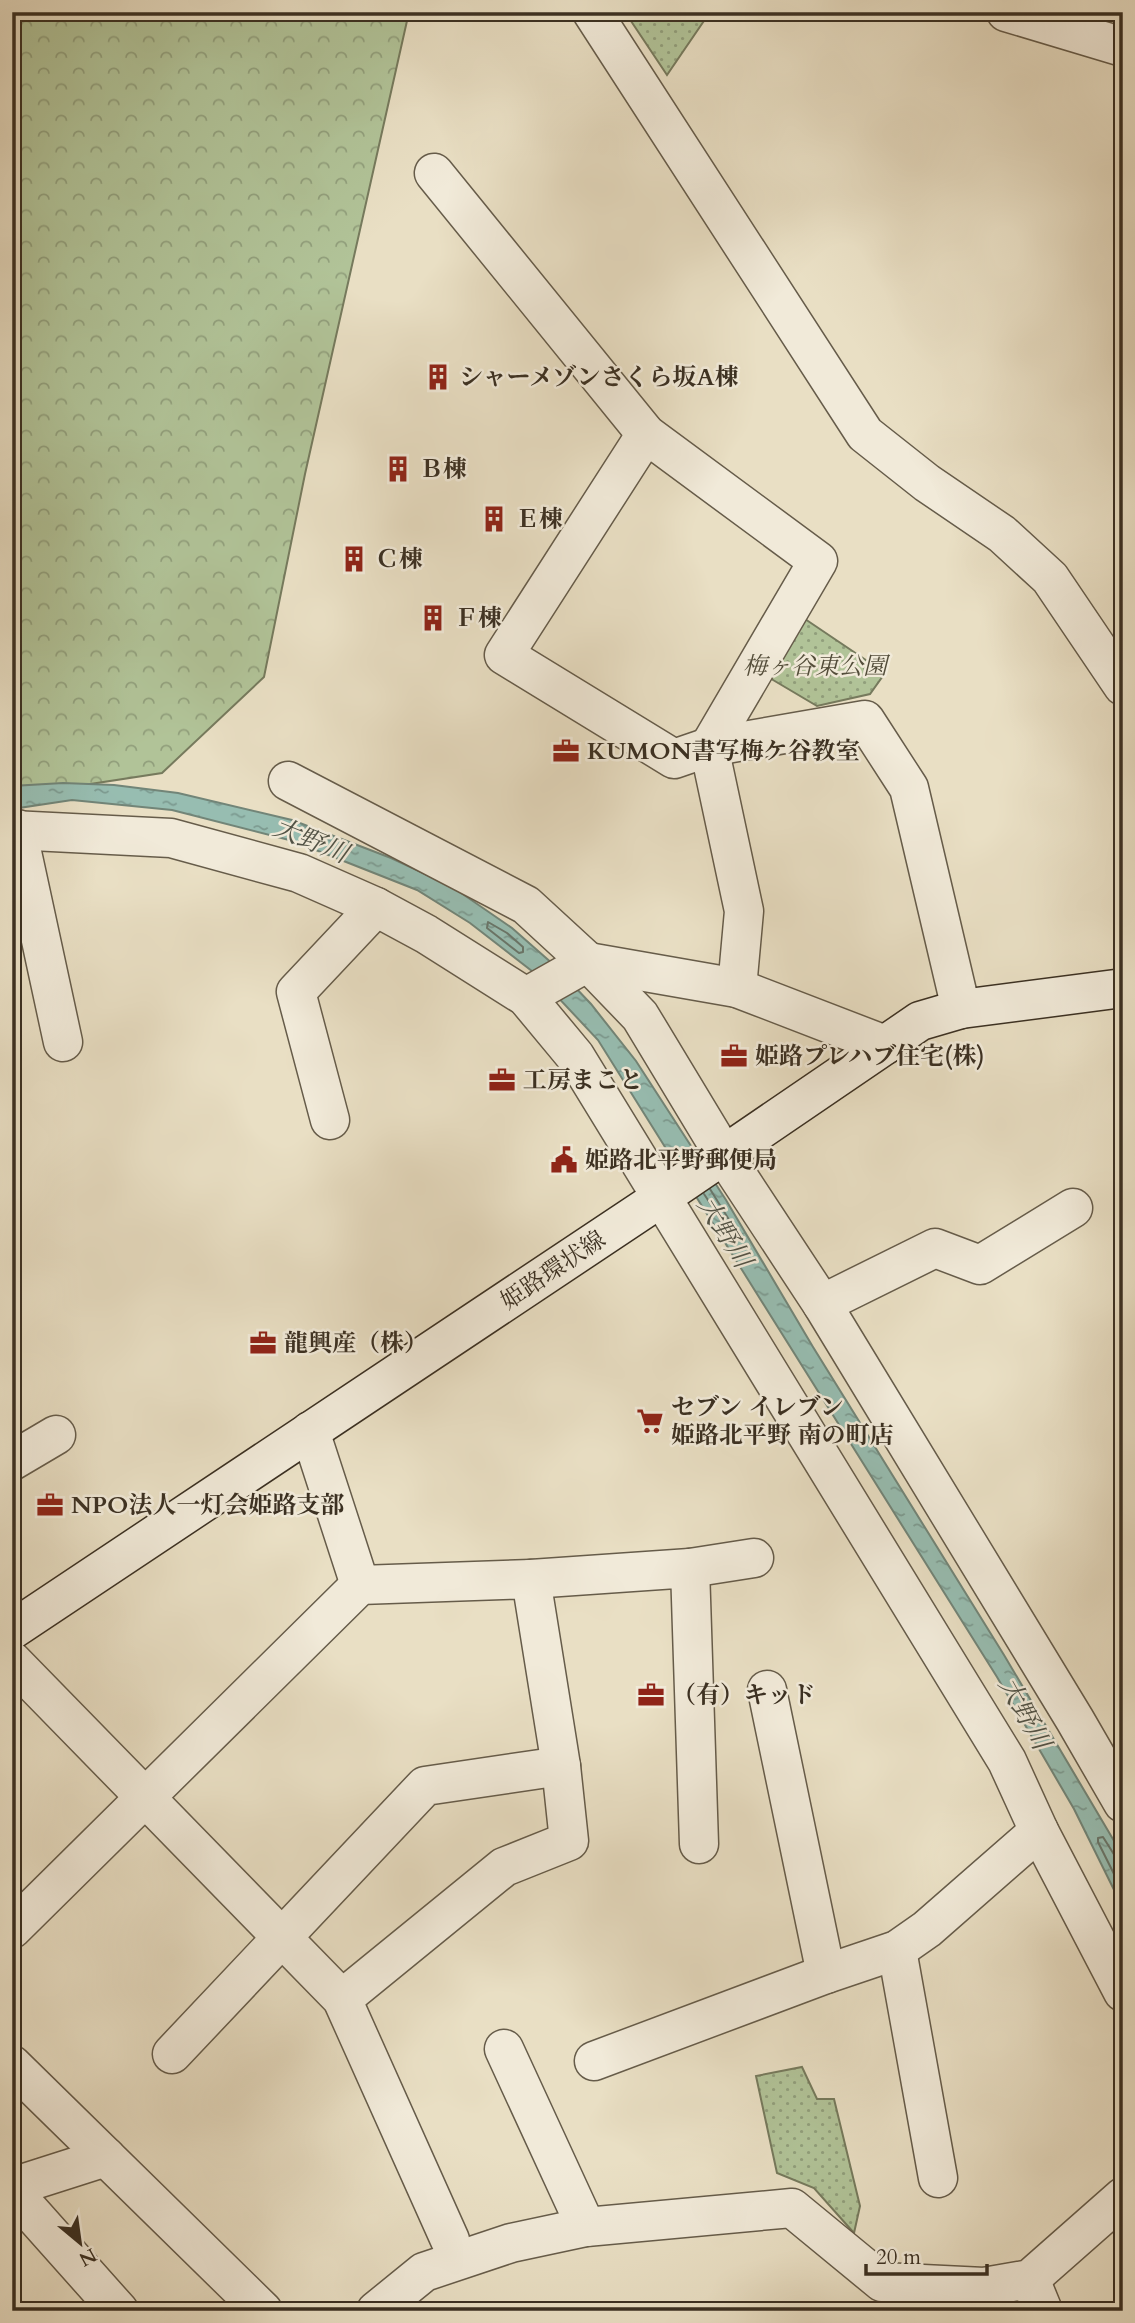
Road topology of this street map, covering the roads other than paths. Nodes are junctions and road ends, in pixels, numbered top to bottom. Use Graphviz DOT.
graph roads {
  1 [pos="592,12"];
  2 [pos="1006,12"];
  3 [pos="1123,47"];
  4 [pos="433,173"];
  5 [pos="646,434"];
  6 [pos="1123,686"];
  7 [pos="709,747"];
  8 [pos="288,781"];
  9 [pos="14,829"];
  10 [pos="376,907"];
  11 [pos="588,962"];
  12 [pos="737,988"];
  13 [pos="1123,988"];
  14 [pos="526,997"];
  15 [pos="961,1009"];
  16 [pos="63,1042"];
  17 [pos="885,1045"];
  18 [pos="330,1120"];
  19 [pos="724,1155"];
  20 [pos="662,1197"];
  21 [pos="1073,1208"];
  22 [pos="822,1304"];
  23 [pos="310,1432"];
  24 [pos="56,1435"];
  25 [pos="12,1461"];
  26 [pos="754,1558"];
  27 [pos="690,1568"];
  28 [pos="531,1579"];
  29 [pos="360,1585"];
  30 [pos="12,1630"];
  31 [pos="12,1661"];
  32 [pos="767,1690"];
  33 [pos="561,1766"];
  34 [pos="145,1798"];
  35 [pos="1123,1803"];
  36 [pos="1039,1831"];
  37 [pos="699,1844"];
  38 [pos="12,1929"];
  39 [pos="282,1937"];
  40 [pos="897,1950"];
  41 [pos="826,1974"];
  42 [pos="1123,1992"];
  43 [pos="342,1999"];
  44 [pos="504,2049"];
  45 [pos="172,2054"];
  46 [pos="594,2061"];
  47 [pos="12,2065"];
  48 [pos="106,2157"];
  49 [pos="938,2178"];
  50 [pos="12,2189"];
  51 [pos="1123,2197"];
  52 [pos="586,2227"];
  53 [pos="450,2241"];
  54 [pos="1036,2295"];
  55 [pos="886,2297"];
  56 [pos="119,2311"];
  57 [pos="263,2311"];
  58 [pos="376,2311"];
  1 -- 6 [label="street"];
  2 -- 3 [label="street"];
  4 -- 5 [label="street"];
  5 -- 7 [label="street"];
  5 -- 7 [label="street"];
  7 -- 12 [label="street"];
  7 -- 15 [label="street"];
  8 -- 11 [label="street"];
  9 -- 10 [label="street"];
  9 -- 16 [label="street"];
  10 -- 14 [label="street"];
  10 -- 18 [label="street"];
  11 -- 12 [label="street"];
  11 -- 14 [label="street"];
  11 -- 19 [label="street"];
  12 -- 17 [label="street"];
  13 -- 15 [label="street, 姫路環状線"];
  14 -- 20 [label="street"];
  15 -- 17 [label="street, 姫路環状線"];
  17 -- 19 [label="street, 姫路環状線"];
  19 -- 20 [label="street, 姫路環状線"];
  19 -- 22 [label="street"];
  20 -- 23 [label="street, 姫路環状線"];
  20 -- 36 [label="street"];
  21 -- 22 [label="street"];
  22 -- 35 [label="street"];
  23 -- 29 [label="street"];
  23 -- 30 [label="street, 姫路環状線"];
  24 -- 25 [label="street"];
  26 -- 27 [label="street"];
  27 -- 28 [label="street"];
  27 -- 37 [label="street"];
  28 -- 29 [label="street"];
  28 -- 33 [label="street"];
  29 -- 34 [label="street"];
  31 -- 34 [label="street"];
  32 -- 41 [label="street"];
  33 -- 39 [label="street"];
  33 -- 43 [label="street"];
  34 -- 38 [label="street"];
  34 -- 39 [label="street"];
  36 -- 40 [label="street"];
  36 -- 42 [label="street"];
  39 -- 43 [label="street"];
  39 -- 45 [label="street"];
  40 -- 41 [label="street"];
  40 -- 49 [label="street"];
  41 -- 46 [label="street"];
  43 -- 53 [label="street"];
  44 -- 52 [label="street"];
  47 -- 48 [label="street"];
  48 -- 50 [label="street"];
  48 -- 57 [label="street"];
  50 -- 56 [label="street"];
  51 -- 54 [label="street"];
  52 -- 55 [label="street"];
  52 -- 58 [label="street"];
  54 -- 55 [label="street"];
}
